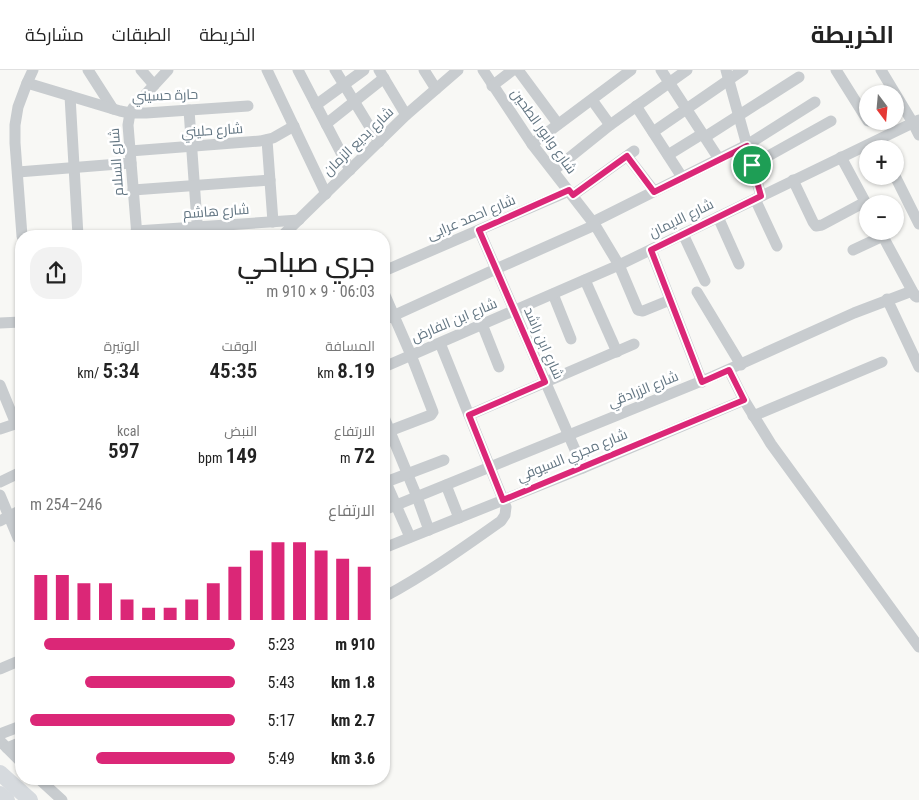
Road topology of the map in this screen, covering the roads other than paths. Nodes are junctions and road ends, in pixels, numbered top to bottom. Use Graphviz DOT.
graph roads {
  1 [pos="34,70"];
  2 [pos="88,70"];
  3 [pos="141,70"];
  4 [pos="168,70"];
  5 [pos="267,70"];
  6 [pos="298,70"];
  7 [pos="335,70"];
  8 [pos="364,70"];
  9 [pos="424,70"];
  10 [pos="458,70"];
  11 [pos="482,70"];
  12 [pos="513,70"];
  13 [pos="518,70"];
  14 [pos="661,70"];
  15 [pos="687,70"];
  16 [pos="743,70"];
  17 [pos="836,70"];
  18 [pos="881,70"];
  19 [pos="624,72"];
  20 [pos="382,74"];
  21 [pos="727,75"];
  22 [pos="799,78"];
  23 [pos="669,82"];
  24 [pos="27,83"];
  25 [pos="344,84"];
  26 [pos="154,85"];
  27 [pos="492,86"];
  28 [pos="436,89"];
  29 [pos="70,96"];
  30 [pos="592,100"];
  31 [pos="354,102"];
  32 [pos="815,102"];
  33 [pos="316,105"];
  34 [pos="248,106"];
  35 [pos="636,106"];
  36 [pos="859,107"];
  37 [pos="113,109"];
  38 [pos="686,109"];
  39 [pos="189,110"];
  40 [pos="130,113"];
  41 [pos="406,115"];
  42 [pos="739,116"];
  43 [pos="831,121"];
  44 [pos="916,122"];
  45 [pos="326,124"];
  46 [pos="558,124"];
  47 [pos="610,125"];
  48 [pos="294,126"];
  49 [pos="653,132"];
  50 [pos="919,135"];
  51 [pos="704,136"];
  52 [pos="267,140"];
  53 [pos="884,140"];
  54 [pos="379,142"];
  55 [pos="532,144"];
  56 [pos="192,146"];
  57 [pos="747,146"];
  58 [pos="130,151"];
  59 [pos="859,151"];
  60 [pos="668,156"];
  61 [pos="841,158"];
  62 [pos="719,159"];
  63 [pos="131,163"];
  64 [pos="752,165"];
  65 [pos="74,167"];
  66 [pos="350,170"];
  67 [pos="554,170"];
  68 [pos="18,172"];
  69 [pos="682,177"];
  70 [pos="270,180"];
  71 [pos="793,180"];
  72 [pos="900,185"];
  73 [pos="194,186"];
  74 [pos="133,190"];
  75 [pos="654,192"];
  76 [pos="571,193"];
  77 [pos="326,194"];
  78 [pos="861,195"];
  79 [pos="758,198"];
  80 [pos="859,208"];
  81 [pos="718,217"];
  82 [pos="299,220"];
  83 [pos="273,222"];
  84 [pos="594,223"];
  85 [pos="919,224"];
  86 [pos="22,230"];
  87 [pos="78,230"];
  88 [pos="136,230"];
  89 [pos="197,230"];
  90 [pos="212,230"];
  91 [pos="288,230"];
  92 [pos="479,230"];
  93 [pos="683,234"];
  94 [pos="870,240"];
  95 [pos="886,240"];
  96 [pos="777,246"];
  97 [pos="651,250"];
  98 [pos="852,250"];
  99 [pos="739,264"];
  100 [pos="618,265"];
  101 [pos="390,268"];
  102 [pos="496,269"];
  103 [pos="585,280"];
  104 [pos="704,281"];
  105 [pos="697,292"];
  106 [pos="552,294"];
  107 [pos="915,294"];
  108 [pos="670,300"];
  109 [pos="887,300"];
  110 [pos="514,311"];
  111 [pos="390,318"];
  112 [pos="390,320"];
  113 [pos="15,322"];
  114 [pos="0,323"];
  115 [pos="482,324"];
  116 [pos="571,339"];
  117 [pos="440,342"];
  118 [pos="634,344"];
  119 [pos="617,352"];
  120 [pos="411,355"];
  121 [pos="882,362"];
  122 [pos="390,364"];
  123 [pos="741,365"];
  124 [pos="499,367"];
  125 [pos="919,367"];
  126 [pos="729,370"];
  127 [pos="545,382"];
  128 [pos="702,382"];
  129 [pos="0,384"];
  130 [pos="744,400"];
  131 [pos="15,415"];
  132 [pos="469,415"];
  133 [pos="753,416"];
  134 [pos="15,424"];
  135 [pos="0,429"];
  136 [pos="390,431"];
  137 [pos="569,436"];
  138 [pos="390,438"];
  139 [pos="444,460"];
  140 [pos="490,467"];
  141 [pos="583,468"];
  142 [pos="408,474"];
  143 [pos="15,476"];
  144 [pos="390,479"];
  145 [pos="0,482"];
  146 [pos="446,485"];
  147 [pos="390,492"];
  148 [pos="0,494"];
  149 [pos="417,497"];
  150 [pos="503,500"];
  151 [pos="396,506"];
  152 [pos="390,508"];
  153 [pos="4,518"];
  154 [pos="459,518"];
  155 [pos="429,530"];
  156 [pos="15,534"];
  157 [pos="410,537"];
  158 [pos="390,545"];
  159 [pos="390,594"];
  160 [pos="919,647"];
  161 [pos="15,663"];
  162 [pos="0,669"];
  163 [pos="15,728"];
  164 [pos="0,734"];
  165 [pos="4,744"];
  166 [pos="15,756"];
  167 [pos="0,773"];
  168 [pos="46,785"];
  169 [pos="0,794"];
  170 [pos="7,800"];
  171 [pos="30,800"];
  172 [pos="62,800"];
  1 -- 24 [label="street"];
  2 -- 37 [label="street, شارع السلام"];
  3 -- 26 [label="street"];
  4 -- 26 [label="street, شارع السلام"];
  5 -- 48 [label="street"];
  6 -- 33 [label="street"];
  7 -- 25 [label="street"];
  8 -- 25 [label="street"];
  9 -- 28 [label="street"];
  10 -- 28 [label="street, شارع بديع الزمان"];
  11 -- 27 [label="street, شارع وابور الطحين"];
  12 -- 27 [label="street"];
  13 -- 46 [label="street"];
  14 -- 23 [label="street"];
  15 -- 23 [label="street"];
  16 -- 21 [label="street"];
  17 -- 36 [label="street"];
  18 -- 44 [label="street"];
  19 -- 30 [label="street"];
  20 -- 31 [label="street"];
  20 -- 41 [label="street"];
  21 -- 38 [label="street"];
  21 -- 42 [label="street"];
  22 -- 42 [label="street"];
  23 -- 35 [label="street"];
  23 -- 38 [label="street"];
  24 -- 29 [label="street, حارة حسيني"];
  24 -- 68 [label="street"];
  25 -- 31 [label="street"];
  25 -- 33 [label="street"];
  26 -- 40 [label="street, شارع السلام"];
  27 -- 55 [label="street, شارع وابور الطحين"];
  28 -- 41 [label="street, شارع بديع الزمان"];
  29 -- 37 [label="street, حارة حسيني"];
  29 -- 65 [label="street"];
  30 -- 46 [label="street"];
  30 -- 47 [label="street"];
  31 -- 45 [label="street"];
  31 -- 54 [label="street"];
  32 -- 57 [label="street"];
  33 -- 45 [label="street"];
  34 -- 39 [label="street, حارة حسيني"];
  35 -- 47 [label="street"];
  35 -- 49 [label="street"];
  37 -- 40 [label="street, حارة حسيني"];
  38 -- 49 [label="street"];
  38 -- 51 [label="street"];
  39 -- 40 [label="street, حارة حسيني"];
  39 -- 56 [label="street"];
  40 -- 58 [label="street, شارع السلام"];
  41 -- 54 [label="street, شارع بديع الزمان"];
  42 -- 51 [label="street"];
  42 -- 57 [label="street"];
  43 -- 64 [label="street"];
  44 -- 50 [label="street"];
  44 -- 53 [label="street, شارع الايمان"];
  45 -- 66 [label="street"];
  46 -- 55 [label="street"];
  47 -- 67 [label="street"];
  48 -- 52 [label="street, شارع حليني"];
  48 -- 77 [label="street"];
  49 -- 60 [label="street"];
  51 -- 60 [label="street"];
  51 -- 62 [label="street"];
  52 -- 56 [label="street, شارع حليني"];
  52 -- 70 [label="street"];
  54 -- 66 [label="street, شارع بديع الزمان"];
  55 -- 67 [label="street, شارع وابور الطحين"];
  56 -- 58 [label="street, شارع حليني"];
  56 -- 73 [label="street"];
  57 -- 62 [label="street"];
  57 -- 64 [label="street"];
  58 -- 63 [label="street, شارع السلام"];
  59 -- 61 [label="street, شارع الايمان"];
  60 -- 69 [label="street"];
  61 -- 71 [label="street, شارع الايمان"];
  61 -- 78 [label="street"];
  62 -- 69 [label="street"];
  63 -- 65 [label="street"];
  63 -- 74 [label="street, شارع السلام"];
  64 -- 79 [label="street"];
  65 -- 68 [label="street"];
  65 -- 87 [label="street"];
  66 -- 77 [label="street, شارع بديع الزمان"];
  67 -- 76 [label="street, شارع وابور الطحين"];
  68 -- 86 [label="street"];
  69 -- 75 [label="street"];
  70 -- 73 [label="street"];
  70 -- 83 [label="street"];
  71 -- 79 [label="street, شارع الايمان"];
  71 -- 80 [label="street"];
  72 -- 85 [label="street"];
  73 -- 74 [label="street"];
  73 -- 89 [label="street"];
  74 -- 88 [label="street, شارع السلام"];
  75 -- 76 [label="street, شارع احمد عرابى"];
  75 -- 84 [label="street"];
  76 -- 84 [label="street, شارع وابور الطحين"];
  76 -- 92 [label="street, شارع احمد عرابى"];
  77 -- 82 [label="street, شارع بديع الزمان"];
  79 -- 81 [label="street, شارع الايمان"];
  79 -- 96 [label="street"];
  81 -- 93 [label="street, شارع الايمان"];
  81 -- 99 [label="street"];
  82 -- 83 [label="street, شارع هاشم"];
  82 -- 91 [label="street, شارع بديع الزمان"];
  83 -- 90 [label="street, شارع هاشم"];
  84 -- 100 [label="street, شارع وابور الطحين"];
  84 -- 102 [label="street"];
  92 -- 101 [label="street, شارع احمد عرابى"];
  92 -- 102 [label="street, شارع ابن راشد"];
  93 -- 97 [label="street, شارع الايمان"];
  93 -- 104 [label="street"];
  94 -- 98 [label="street"];
  95 -- 107 [label="street"];
  97 -- 100 [label="street, شارع الايمان"];
  97 -- 108 [label="street"];
  100 -- 103 [label="street, شارع ابن الفارض"];
  100 -- 108 [label="street, شارع وابور الطحين"];
  102 -- 110 [label="street, شارع ابن راشد"];
  102 -- 111 [label="street"];
  103 -- 106 [label="street, شارع ابن الفارض"];
  103 -- 119 [label="street"];
  105 -- 123 [label="street"];
  106 -- 110 [label="street, شارع ابن الفارض"];
  106 -- 116 [label="street"];
  107 -- 109 [label="street, شارع الزرادقي"];
  108 -- 128 [label="street"];
  109 -- 123 [label="street, شارع الزرادقي"];
  109 -- 125 [label="street"];
  110 -- 115 [label="street, شارع ابن الفارض"];
  110 -- 127 [label="street, شارع ابن راشد"];
  112 -- 120 [label="street"];
  113 -- 114 [label="street"];
  115 -- 117 [label="street, شارع ابن الفارض"];
  115 -- 124 [label="street"];
  117 -- 120 [label="street, شارع ابن الفارض"];
  117 -- 132 [label="street"];
  118 -- 119 [label="street"];
  119 -- 127 [label="street"];
  120 -- 122 [label="street, شارع ابن الفارض"];
  120 -- 136 [label="street"];
  121 -- 133 [label="street"];
  123 -- 126 [label="street, شارع الزرادقي"];
  126 -- 128 [label="street, شارع الزرادقي"];
  126 -- 130 [label="street"];
  127 -- 132 [label="street"];
  127 -- 137 [label="street, شارع ابن راشد"];
  128 -- 137 [label="street, شارع الزرادقي"];
  129 -- 131 [label="street"];
  130 -- 133 [label="street"];
  130 -- 141 [label="street, شارع مجري السيوفي"];
  132 -- 140 [label="street"];
  133 -- 160 [label="street"];
  134 -- 135 [label="street"];
  137 -- 140 [label="street, شارع الزرادقي"];
  137 -- 141 [label="street, شارع ابن راشد"];
  138 -- 142 [label="street"];
  139 -- 142 [label="street"];
  140 -- 146 [label="street, شارع الزرادقي"];
  140 -- 150 [label="street"];
  141 -- 150 [label="street, شارع مجري السيوفي"];
  142 -- 144 [label="street"];
  142 -- 149 [label="street"];
  143 -- 145 [label="street"];
  146 -- 149 [label="street, شارع الزرادقي"];
  146 -- 154 [label="street"];
  147 -- 151 [label="street"];
  148 -- 153 [label="street"];
  149 -- 151 [label="street, شارع الزرادقي"];
  149 -- 155 [label="street"];
  150 -- 154 [label="street, شارع مجري السيوفي"];
  150 -- 159 [label="street"];
  151 -- 152 [label="street, شارع الزرادقي"];
  151 -- 157 [label="street"];
  153 -- 156 [label="street"];
  154 -- 155 [label="street, شارع مجري السيوفي"];
  155 -- 157 [label="street, شارع مجري السيوفي"];
  157 -- 158 [label="street, شارع مجري السيوفي"];
  161 -- 162 [label="street"];
  163 -- 164 [label="street"];
  165 -- 166 [label="street"];
  167 -- 171 [label="highway"];
  168 -- 172 [label="street"];
  169 -- 170 [label="highway"];
}
